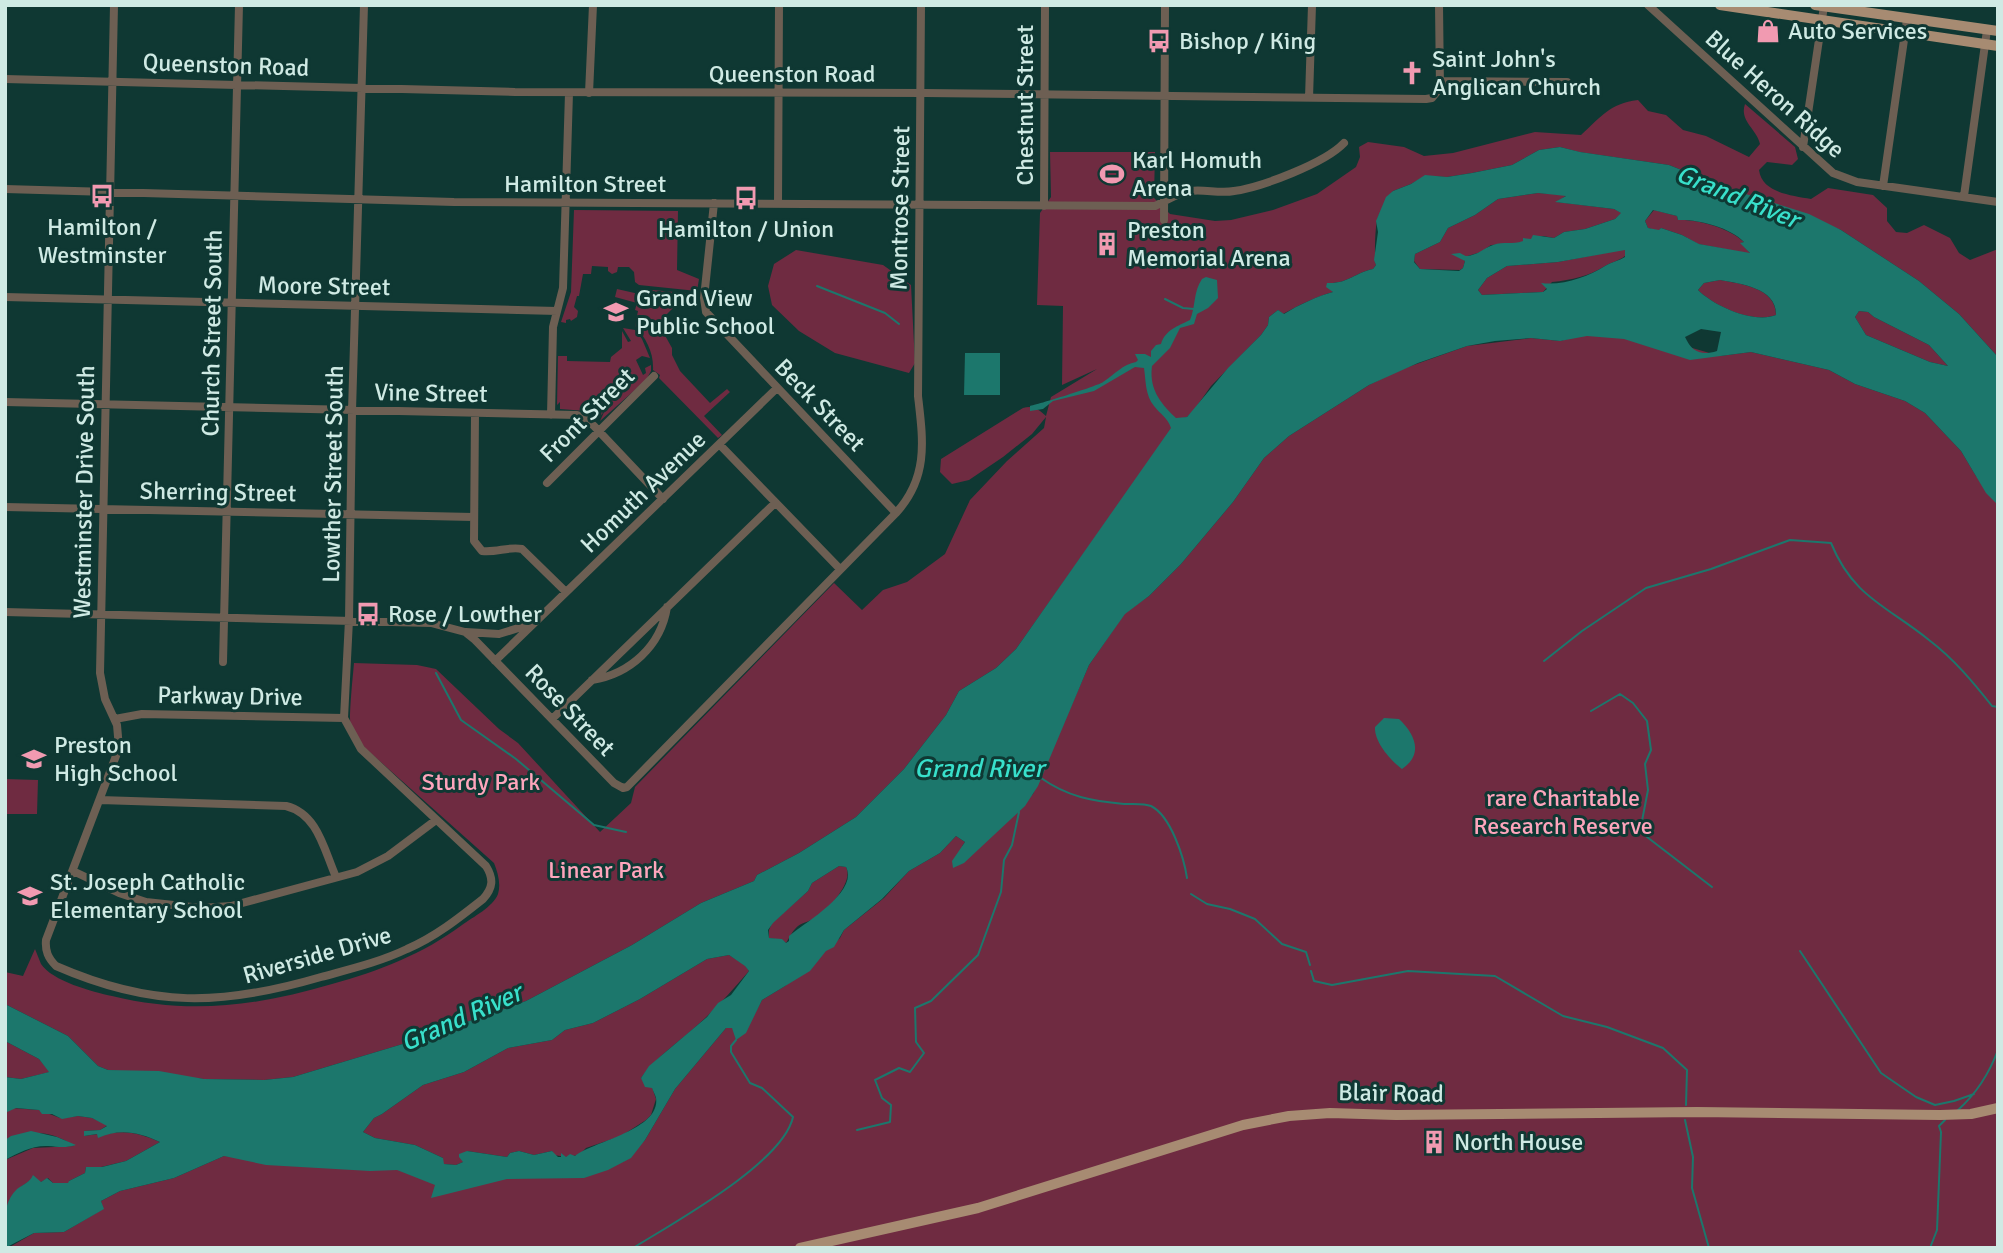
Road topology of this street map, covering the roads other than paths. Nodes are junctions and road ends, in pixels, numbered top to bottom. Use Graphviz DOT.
graph roads {
  1 [pos="114,5"];
  2 [pos="239,5"];
  3 [pos="364,5"];
  4 [pos="593,5"];
  5 [pos="779,5"];
  6 [pos="921,5"];
  7 [pos="1045,5"];
  8 [pos="1165,5"];
  9 [pos="1312,5"];
  10 [pos="1439,5"];
  11 [pos="1648,5"];
  12 [pos="1661,5"];
  13 [pos="1720,5"];
  14 [pos="1727,6"];
  15 [pos="1820,6"];
  16 [pos="1659,15"];
  17 [pos="1907,19"];
  18 [pos="1823,20"];
  19 [pos="1993,31"];
  20 [pos="1904,32"];
  21 [pos="1985,44"];
  22 [pos="1998,46"];
  23 [pos="5,79"];
  24 [pos="113,82"];
  25 [pos="1440,82"];
  26 [pos="1567,82"];
  27 [pos="237,85"];
  28 [pos="361,88"];
  29 [pos="569,93"];
  30 [pos="589,93"];
  31 [pos="778,93"];
  32 [pos="921,93"];
  33 [pos="1044,95"];
  34 [pos="1164,97"];
  35 [pos="1309,98"];
  36 [pos="1344,143"];
  37 [pos="1803,147"];
  38 [pos="1883,186"];
  39 [pos="5,189"];
  40 [pos="109,192"];
  41 [pos="234,196"];
  42 [pos="1964,196"];
  43 [pos="359,198"];
  44 [pos="1163,202"];
  45 [pos="1998,202"];
  46 [pos="714,203"];
  47 [pos="565,204"];
  48 [pos="778,204"];
  49 [pos="920,204"];
  50 [pos="1044,206"];
  51 [pos="1164,220"];
  52 [pos="5,297"];
  53 [pos="108,299"];
  54 [pos="232,303"];
  55 [pos="356,306"];
  56 [pos="557,312"];
  57 [pos="654,376"];
  58 [pos="777,388"];
  59 [pos="5,402"];
  60 [pos="105,404"];
  61 [pos="230,408"];
  62 [pos="352,411"];
  63 [pos="920,412"];
  64 [pos="475,413"];
  65 [pos="551,415"];
  66 [pos="598,431"];
  67 [pos="720,444"];
  68 [pos="547,483"];
  69 [pos="663,499"];
  70 [pos="775,503"];
  71 [pos="5,507"];
  72 [pos="103,509"];
  73 [pos="227,512"];
  74 [pos="896,513"];
  75 [pos="350,514"];
  76 [pos="473,517"];
  77 [pos="840,569"];
  78 [pos="566,592"];
  79 [pos="667,607"];
  80 [pos="5,612"];
  81 [pos="101,614"];
  82 [pos="224,617"];
  83 [pos="349,620"];
  84 [pos="534,622"];
  85 [pos="464,632"];
  86 [pos="495,661"];
  87 [pos="223,662"];
  88 [pos="592,680"];
  89 [pos="344,718"];
  90 [pos="116,719"];
  91 [pos="552,719"];
  92 [pos="100,800"];
  93 [pos="436,820"];
  94 [pos="73,871"];
  95 [pos="336,877"];
  96 [pos="50,961"];
  97 [pos="1998,1108"];
  98 [pos="800,1248"];
  1 -- 24 [label="street, Westminster Drive South"];
  2 -- 27 [label="street, Church Street South"];
  3 -- 28 [label="street, Lowther Street South"];
  4 -- 30 [label="street"];
  5 -- 31 [label="street"];
  6 -- 32 [label="street, Montrose Street"];
  7 -- 33 [label="street, Chestnut Street"];
  8 -- 34 [label="street"];
  9 -- 35 [label="street"];
  10 -- 25 [label="street"];
  11 -- 16 [label="street, Blue Heron Ridge"];
  12 -- 16 [label="street"];
  13 -- 14 [label="main road"];
  14 -- 18 [label="main road"];
  15 -- 17 [label="main road"];
  15 -- 18 [label="street"];
  16 -- 37 [label="street, Blue Heron Ridge"];
  17 -- 19 [label="main road"];
  17 -- 20 [label="street"];
  18 -- 20 [label="main road"];
  18 -- 37 [label="street"];
  19 -- 21 [label="street"];
  20 -- 21 [label="main road"];
  20 -- 38 [label="street"];
  21 -- 22 [label="main road"];
  21 -- 42 [label="street"];
  23 -- 24 [label="street, Queenston Road"];
  24 -- 27 [label="street, Queenston Road"];
  24 -- 40 [label="street, Westminster Drive South"];
  25 -- 26 [label="street"];
  25 -- 35 [label="street, Queenston Road"];
  27 -- 28 [label="street, Queenston Road"];
  27 -- 41 [label="street, Church Street South"];
  28 -- 29 [label="street, Queenston Road"];
  28 -- 43 [label="street, Lowther Street South"];
  29 -- 30 [label="street, Queenston Road"];
  29 -- 47 [label="street"];
  30 -- 31 [label="street, Queenston Road"];
  31 -- 32 [label="street, Queenston Road"];
  31 -- 48 [label="street"];
  32 -- 33 [label="street, Queenston Road"];
  32 -- 49 [label="street, Montrose Street"];
  33 -- 34 [label="street, Queenston Road"];
  33 -- 50 [label="street, Chestnut Street"];
  34 -- 35 [label="street, Queenston Road"];
  34 -- 44 [label="street"];
  36 -- 44 [label="street, Hamilton Street"];
  37 -- 38 [label="street, Blue Heron Ridge"];
  38 -- 42 [label="street, Blue Heron Ridge"];
  39 -- 40 [label="street, Hamilton Street"];
  40 -- 41 [label="street, Hamilton Street"];
  40 -- 53 [label="street, Westminster Drive South"];
  41 -- 43 [label="street, Hamilton Street"];
  41 -- 54 [label="street, Church Street South"];
  42 -- 45 [label="street, Blue Heron Ridge"];
  43 -- 47 [label="street, Hamilton Street"];
  43 -- 55 [label="street, Lowther Street South"];
  44 -- 50 [label="street, Hamilton Street"];
  44 -- 51 [label="street"];
  46 -- 47 [label="street, Hamilton Street"];
  46 -- 48 [label="street, Hamilton Street"];
  46 -- 58 [label="street, Beck Street"];
  47 -- 56 [label="street"];
  48 -- 49 [label="street, Hamilton Street"];
  49 -- 50 [label="street, Hamilton Street"];
  49 -- 63 [label="street, Montrose Street"];
  52 -- 53 [label="street, Moore Street"];
  53 -- 54 [label="street, Moore Street"];
  53 -- 60 [label="street, Westminster Drive South"];
  54 -- 55 [label="street, Moore Street"];
  54 -- 61 [label="street, Church Street South"];
  55 -- 56 [label="street, Moore Street"];
  55 -- 62 [label="street, Lowther Street South"];
  56 -- 65 [label="street"];
  57 -- 66 [label="street, Front Street"];
  58 -- 67 [label="street, Homuth Avenue"];
  58 -- 74 [label="street, Beck Street"];
  59 -- 60 [label="street, Vine Street"];
  60 -- 61 [label="street, Vine Street"];
  60 -- 72 [label="street, Westminster Drive South"];
  61 -- 62 [label="street, Vine Street"];
  61 -- 73 [label="street, Church Street South"];
  62 -- 64 [label="street, Vine Street"];
  62 -- 75 [label="street, Lowther Street South"];
  63 -- 74 [label="street, Rose Street"];
  64 -- 65 [label="street, Vine Street"];
  64 -- 76 [label="street"];
  65 -- 66 [label="street, Vine Street"];
  66 -- 68 [label="street, Front Street"];
  66 -- 69 [label="street, Vine Street"];
  67 -- 69 [label="street, Homuth Avenue"];
  67 -- 70 [label="street"];
  69 -- 78 [label="street, Homuth Avenue"];
  70 -- 77 [label="street"];
  70 -- 79 [label="street"];
  71 -- 72 [label="street, Sherring Street"];
  72 -- 73 [label="street, Sherring Street"];
  72 -- 81 [label="street, Westminster Drive South"];
  73 -- 75 [label="street, Sherring Street"];
  73 -- 82 [label="street, Church Street South"];
  74 -- 77 [label="street, Rose Street"];
  75 -- 76 [label="street, Sherring Street"];
  75 -- 83 [label="street, Lowther Street South"];
  76 -- 78 [label="street"];
  77 -- 91 [label="street, Rose Street"];
  78 -- 84 [label="street, Homuth Avenue"];
  79 -- 88 [label="street"];
  79 -- 88 [label="street"];
  80 -- 81 [label="street, Rose Street"];
  81 -- 82 [label="street, Rose Street"];
  81 -- 90 [label="street, Westminster Drive South"];
  82 -- 83 [label="street, Rose Street"];
  82 -- 87 [label="street, Church Street South"];
  83 -- 85 [label="street, Rose Street"];
  83 -- 89 [label="street, Lowther Street South"];
  84 -- 85 [label="street, Homuth Avenue"];
  84 -- 86 [label="street, Homuth Avenue"];
  85 -- 86 [label="street, Rose Street"];
  86 -- 91 [label="street, Rose Street"];
  88 -- 91 [label="street"];
  89 -- 90 [label="street, Parkway Drive"];
  89 -- 93 [label="street"];
  90 -- 92 [label="street, Westminster Drive South"];
  92 -- 94 [label="street, Westminster Drive South"];
  92 -- 95 [label="street"];
  93 -- 95 [label="street"];
  93 -- 96 [label="street, Riverside Drive"];
  94 -- 95 [label="street"];
  94 -- 96 [label="street, Westminster Drive South"];
  97 -- 98 [label="main road, Blair Road"];
}
